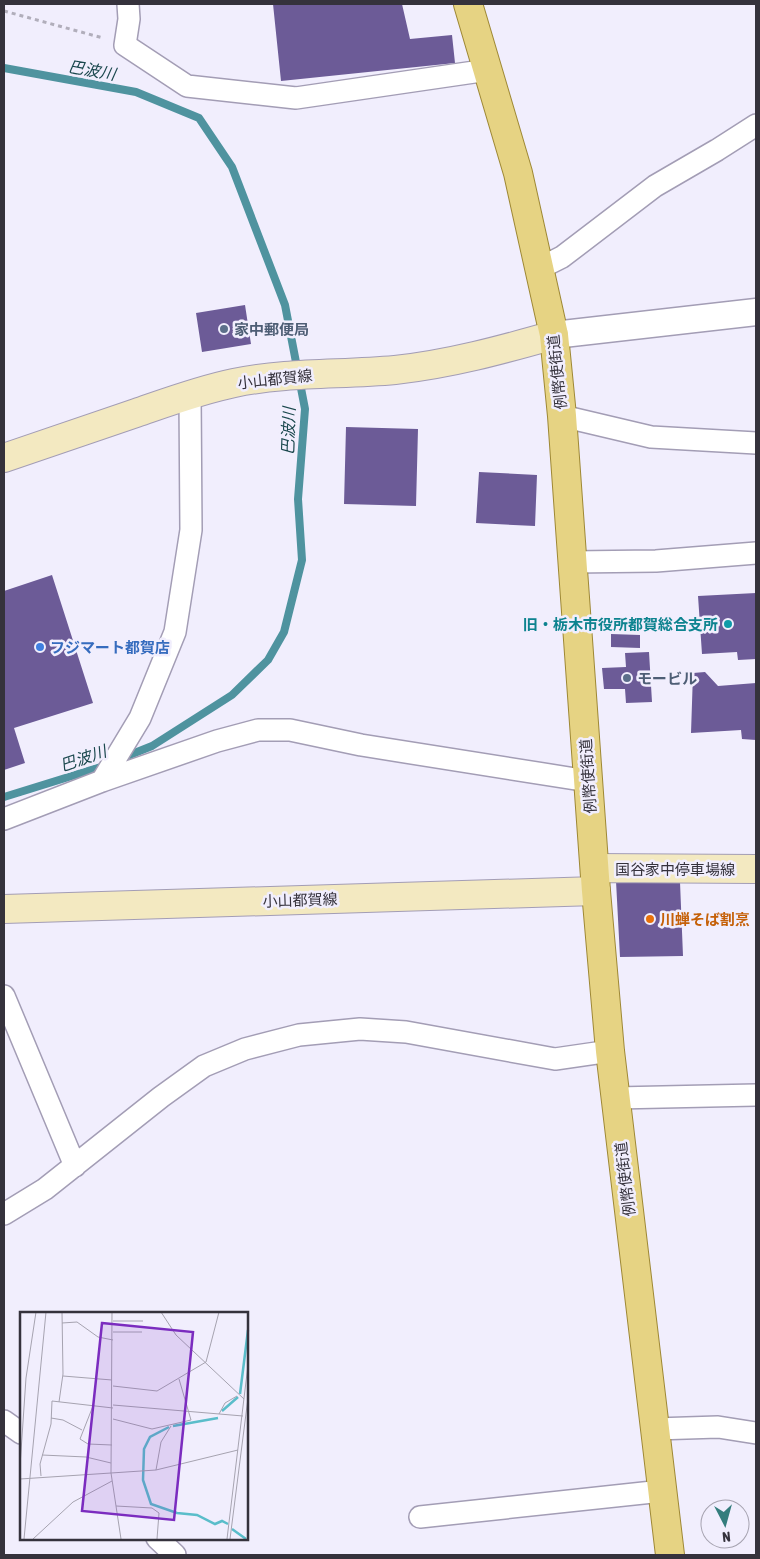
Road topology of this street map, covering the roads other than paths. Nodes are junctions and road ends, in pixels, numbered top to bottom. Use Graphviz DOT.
graph roads {
  1 [pos="128,4"];
  2 [pos="468,4"];
  3 [pos="488,70"];
  4 [pos="756,125"];
  5 [pos="540,268"];
  6 [pos="756,312"];
  7 [pos="554,335"];
  8 [pos="190,395"];
  9 [pos="562,416"];
  10 [pos="756,442"];
  11 [pos="4,458"];
  12 [pos="756,552"];
  13 [pos="572,562"];
  14 [pos="102,781"];
  15 [pos="588,781"];
  16 [pos="4,819"];
  17 [pos="756,869"];
  18 [pos="595,880"];
  19 [pos="4,909"];
  20 [pos="4,996"];
  21 [pos="610,1051"];
  22 [pos="756,1095"];
  23 [pos="616,1098"];
  24 [pos="75,1166"];
  25 [pos="4,1214"];
  26 [pos="4,1421"];
  27 [pos="655,1429"];
  28 [pos="20,1432"];
  29 [pos="756,1433"];
  30 [pos="662,1491"];
  31 [pos="420,1516"];
  32 [pos="158,1539"];
  33 [pos="174,1555"];
  34 [pos="670,1555"];
  1 -- 3 [label="street"];
  2 -- 3 [label="main road, 例幣使街道"];
  3 -- 5 [label="main road, 例幣使街道"];
  4 -- 5 [label="street"];
  5 -- 7 [label="main road, 例幣使街道"];
  6 -- 7 [label="street"];
  7 -- 8 [label="main road, 小山都賀線"];
  7 -- 9 [label="main road, 例幣使街道"];
  8 -- 11 [label="main road, 小山都賀線"];
  8 -- 14 [label="street"];
  9 -- 10 [label="street"];
  9 -- 13 [label="main road, 例幣使街道"];
  12 -- 13 [label="street"];
  13 -- 15 [label="main road, 例幣使街道"];
  14 -- 15 [label="street"];
  14 -- 16 [label="street"];
  15 -- 18 [label="main road, 例幣使街道"];
  17 -- 18 [label="main road, 国谷家中停車場線"];
  18 -- 19 [label="main road, 小山都賀線"];
  18 -- 21 [label="main road, 例幣使街道"];
  20 -- 24 [label="street"];
  21 -- 23 [label="main road, 例幣使街道"];
  21 -- 24 [label="street"];
  22 -- 23 [label="street"];
  23 -- 27 [label="main road, 例幣使街道"];
  24 -- 25 [label="street"];
  26 -- 28 [label="street"];
  27 -- 29 [label="street"];
  27 -- 30 [label="main road, 例幣使街道"];
  30 -- 31 [label="street"];
  30 -- 34 [label="main road, 例幣使街道"];
  32 -- 33 [label="street"];
}
